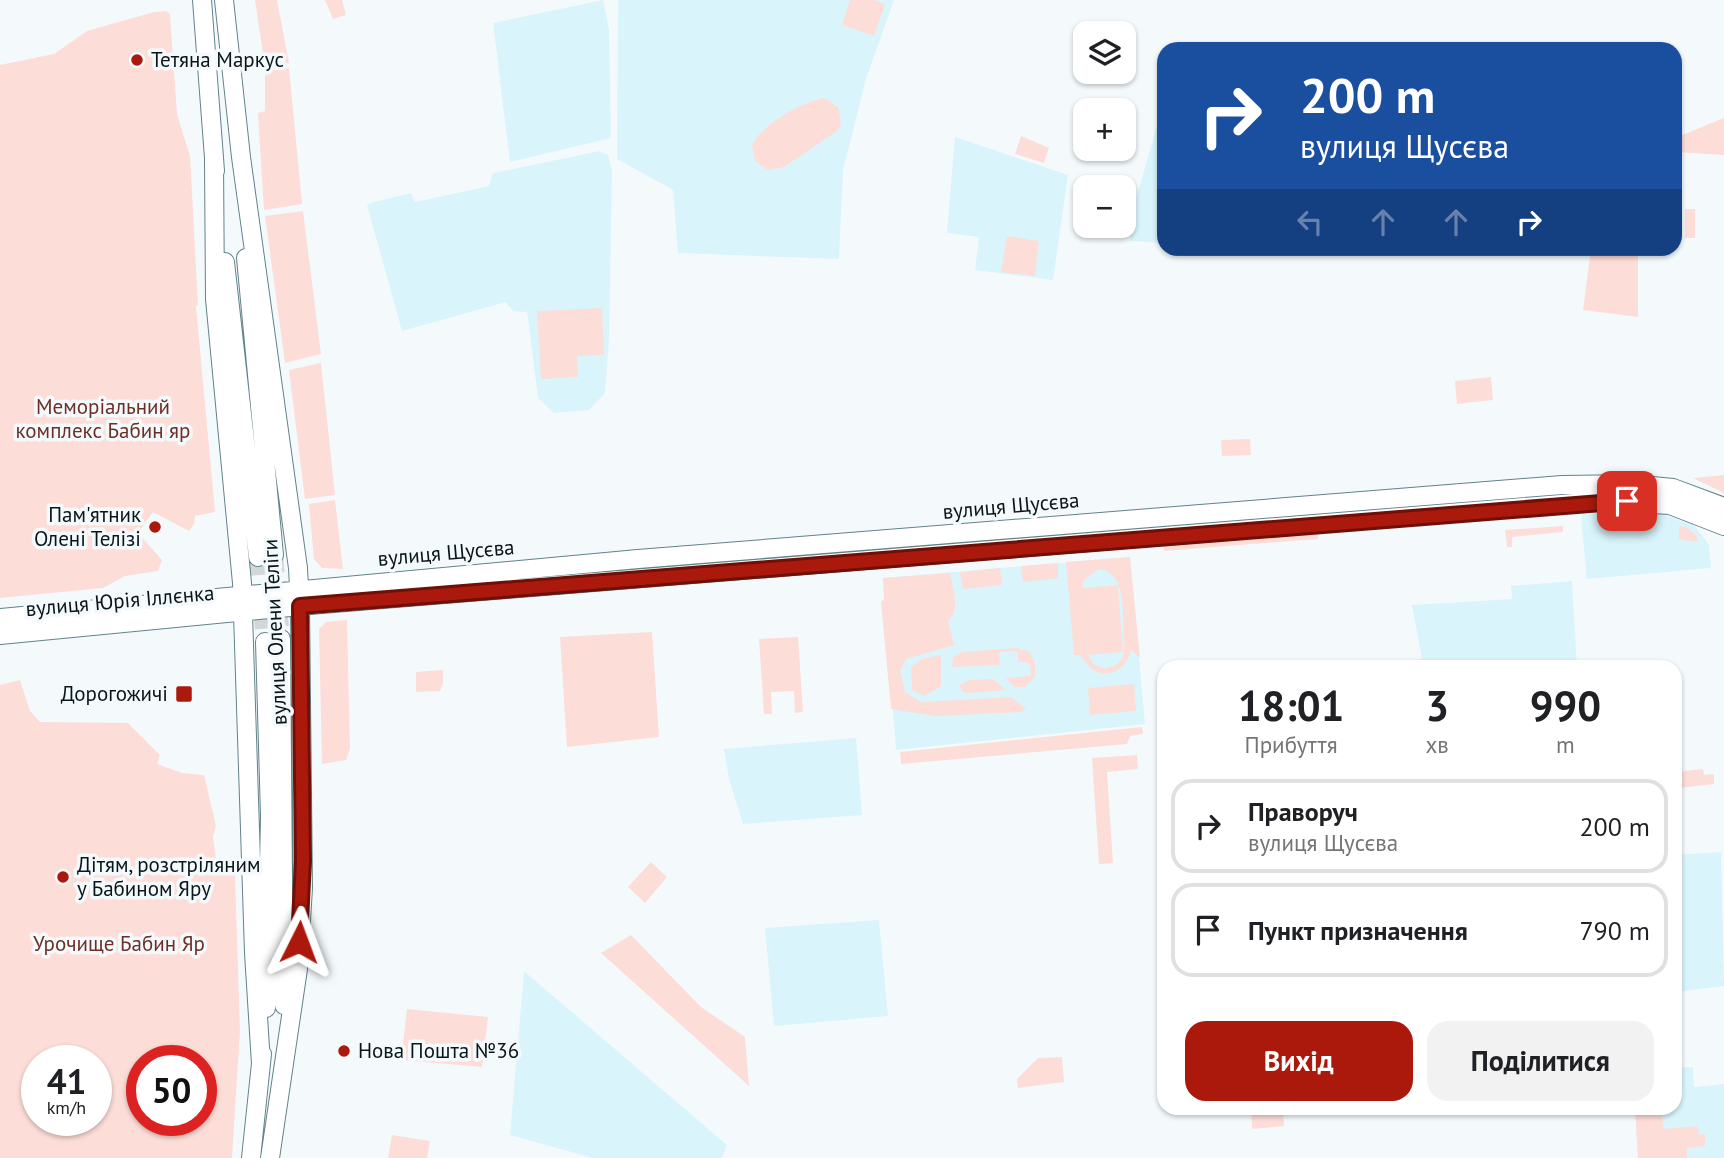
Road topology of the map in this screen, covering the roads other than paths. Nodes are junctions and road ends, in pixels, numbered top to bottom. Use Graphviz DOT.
graph roads {
  1 [pos="202,0"];
  2 [pos="224,0"];
  3 [pos="241,157"];
  4 [pos="214,160"];
  5 [pos="1724,507"];
  6 [pos="1724,526"];
  7 [pos="300,598"];
  8 [pos="243,605"];
  9 [pos="0,618"];
  10 [pos="0,635"];
  11 [pos="261,1064"];
  12 [pos="286,1065"];
  13 [pos="251,1158"];
  14 [pos="270,1158"];
  1 -- 4 [label="main road, вулиця Олени Теліги"];
  2 -- 3 [label="main road, вулиця Олени Теліги"];
  3 -- 4 [label="main road, вулиця Олени Теліги"];
  3 -- 7 [label="main road, вулиця Олени Теліги"];
  4 -- 8 [label="main road, вулиця Олени Теліги"];
  5 -- 7 [label="main road, вулиця Щусєва"];
  6 -- 7 [label="main road, вулиця Щусєва"];
  7 -- 8 [label="main road"];
  7 -- 12 [label="main road, вулиця Олени Теліги"];
  8 -- 9 [label="main road, вулиця Юрія Іллєнка"];
  8 -- 10 [label="main road, вулиця Юрія Іллєнка"];
  8 -- 11 [label="main road, вулиця Олени Теліги"];
  11 -- 12 [label="main road, вулиця Олени Теліги"];
  11 -- 13 [label="main road, вулиця Олени Теліги"];
  12 -- 14 [label="main road, вулиця Олени Теліги"];
}
